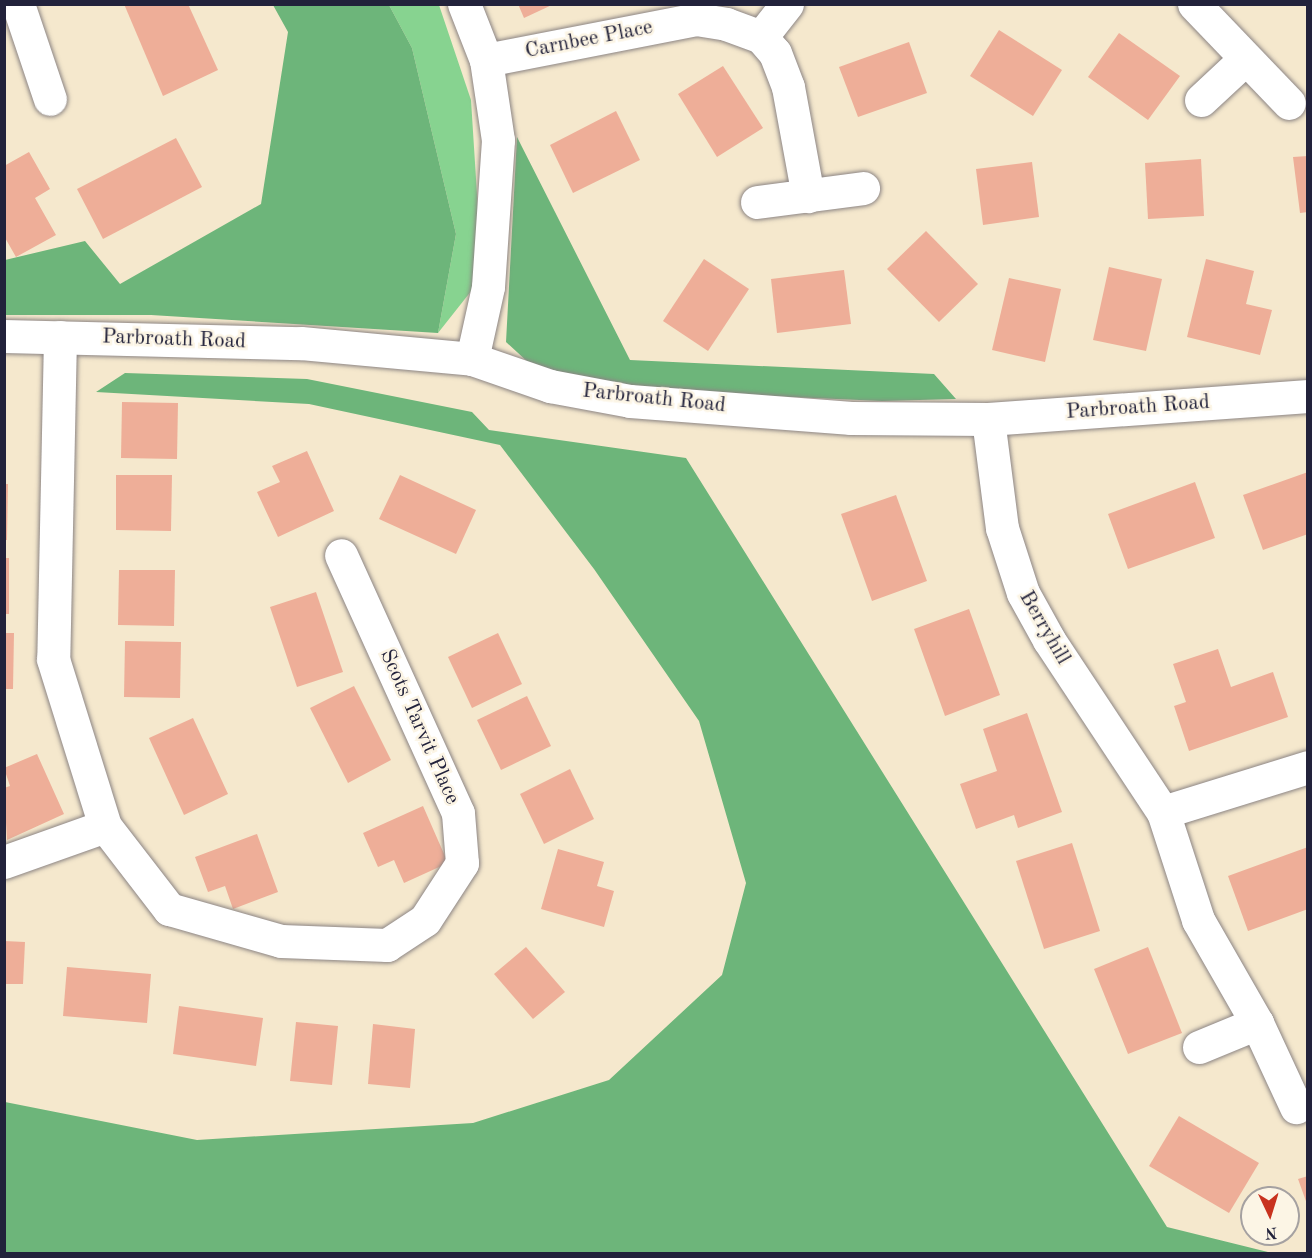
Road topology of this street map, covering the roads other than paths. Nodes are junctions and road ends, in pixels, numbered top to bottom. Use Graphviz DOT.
graph roads {
  1 [pos="464,4"];
  2 [pos="787,4"];
  3 [pos="1194,4"];
  4 [pos="17,28"];
  5 [pos="761,37"];
  6 [pos="1245,59"];
  7 [pos="486,60"];
  8 [pos="50,99"];
  9 [pos="1201,100"];
  10 [pos="1289,103"];
  11 [pos="863,188"];
  12 [pos="808,196"];
  13 [pos="757,201"];
  14 [pos="4,336"];
  15 [pos="60,337"];
  16 [pos="472,359"];
  17 [pos="1308,396"];
  18 [pos="988,419"];
  19 [pos="341,555"];
  20 [pos="1308,767"];
  21 [pos="1163,812"];
  22 [pos="105,826"];
  23 [pos="4,862"];
  24 [pos="1257,1023"];
  25 [pos="1199,1047"];
  26 [pos="1296,1107"];
  1 -- 7 [label="street"];
  2 -- 5 [label="street"];
  3 -- 6 [label="street"];
  4 -- 8 [label="street"];
  5 -- 7 [label="street, Carnbee Place"];
  5 -- 12 [label="street"];
  6 -- 9 [label="street"];
  6 -- 10 [label="street"];
  7 -- 16 [label="street"];
  11 -- 12 [label="street"];
  12 -- 13 [label="street"];
  14 -- 15 [label="street, Parbroath Road"];
  15 -- 16 [label="street, Parbroath Road"];
  15 -- 22 [label="street, Scots Tarvit Place"];
  16 -- 18 [label="street, Parbroath Road"];
  17 -- 18 [label="street, Parbroath Road"];
  18 -- 21 [label="street, Berryhill"];
  19 -- 22 [label="street, Scots Tarvit Place"];
  20 -- 21 [label="street"];
  21 -- 24 [label="street, Berryhill"];
  22 -- 23 [label="street"];
  24 -- 25 [label="street"];
  24 -- 26 [label="street, Berryhill"];
}
